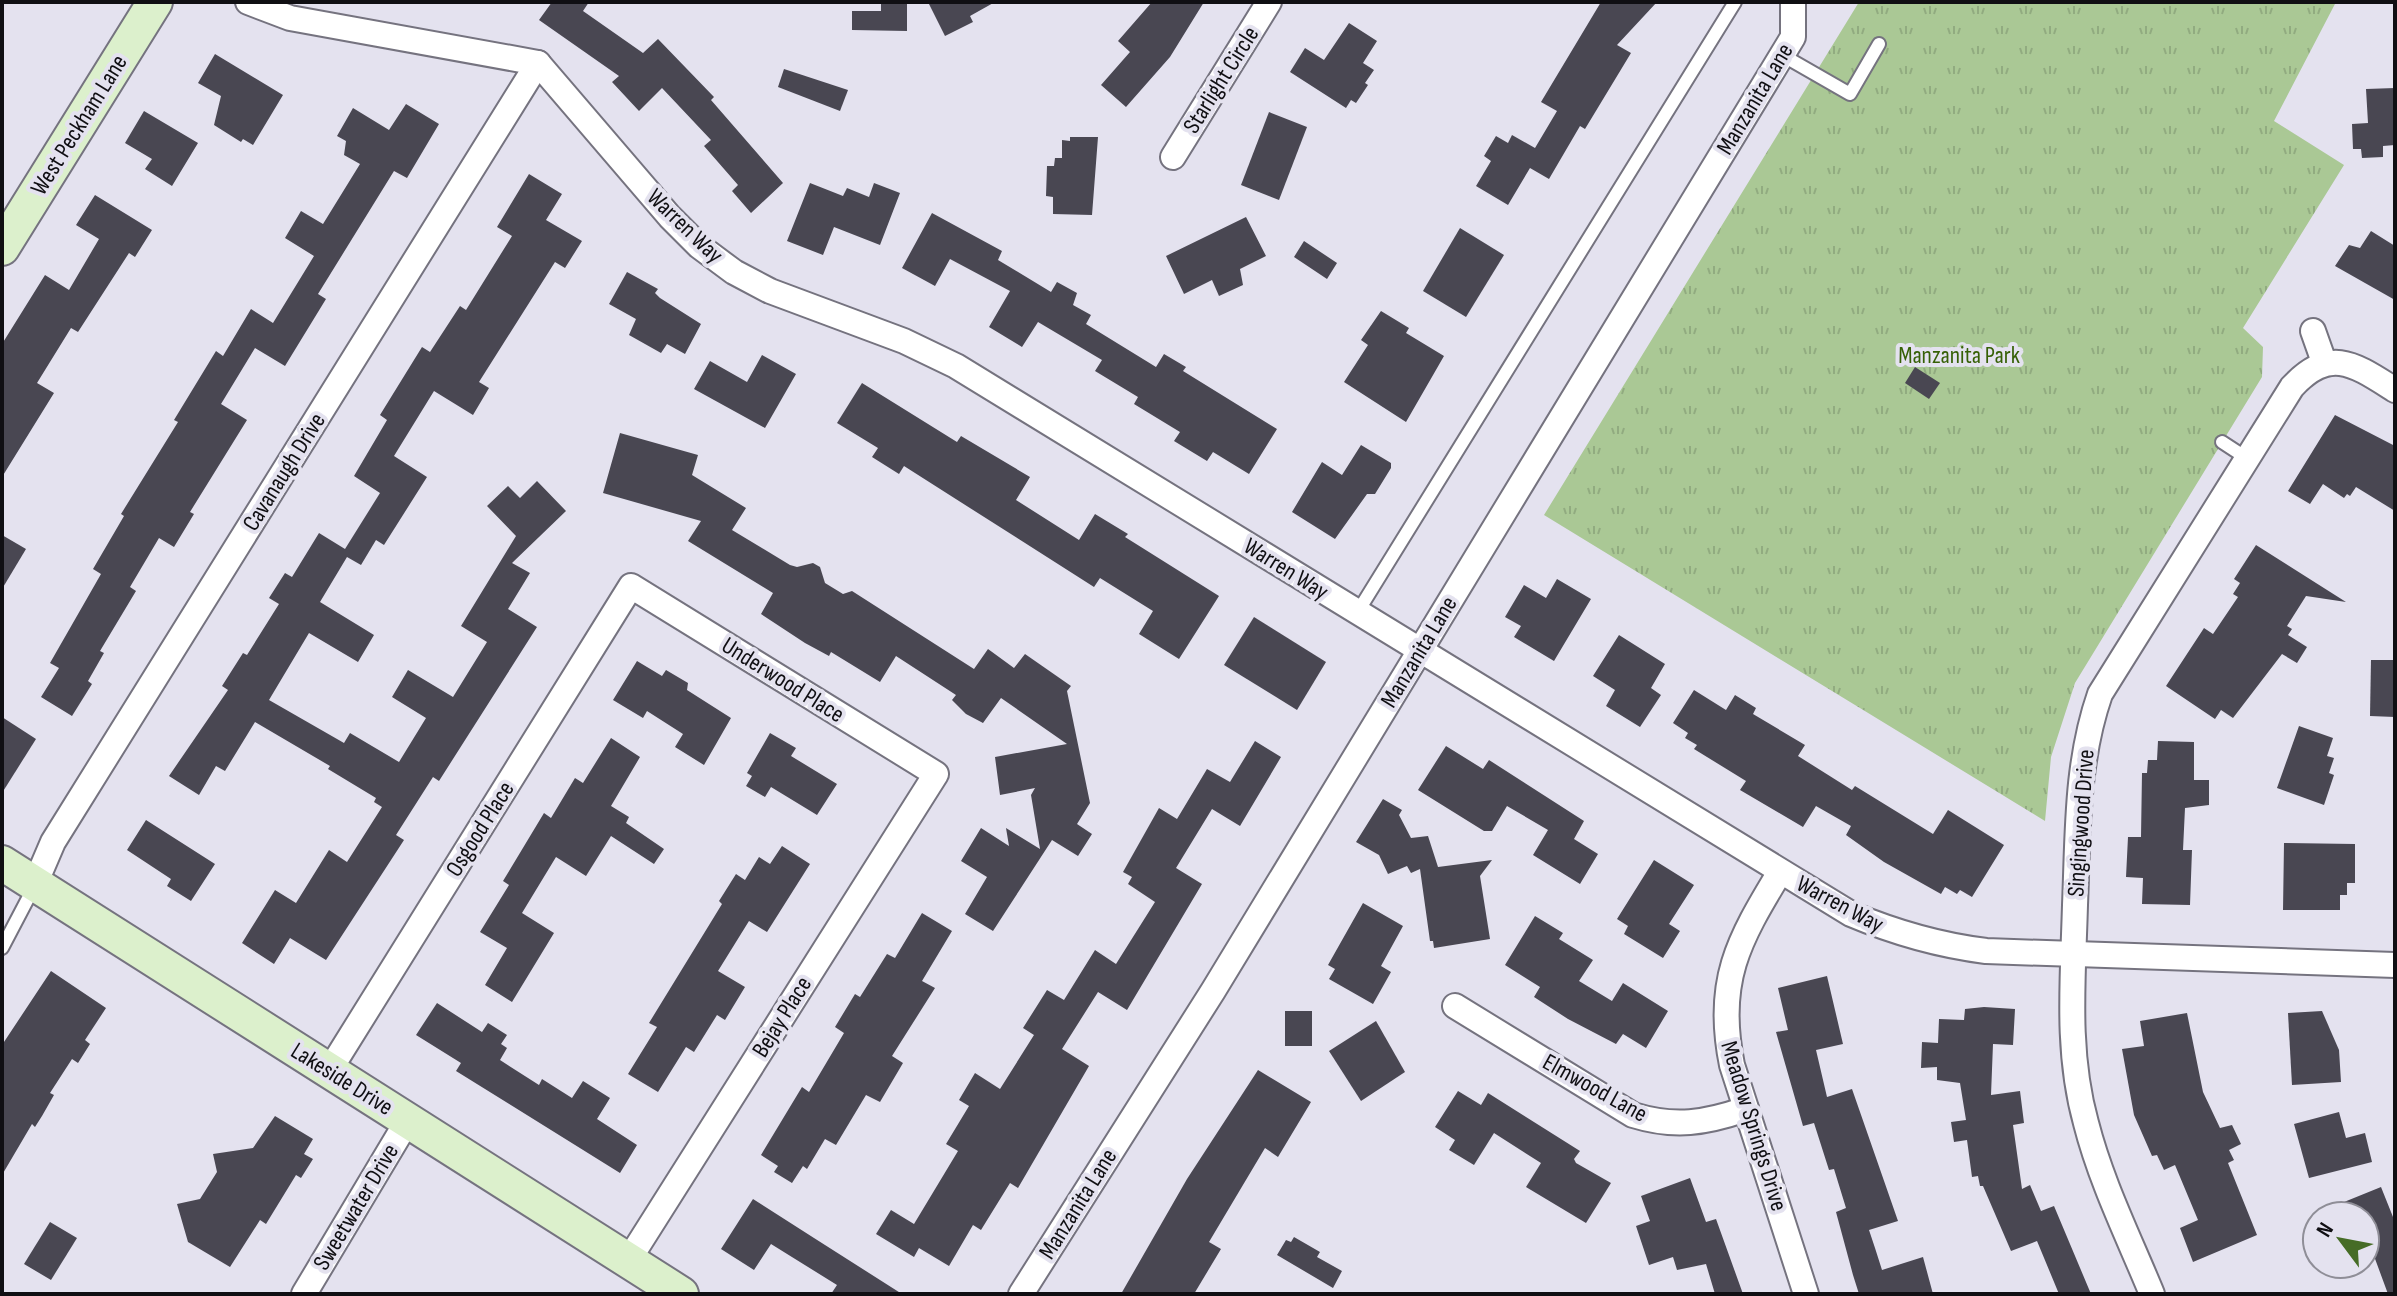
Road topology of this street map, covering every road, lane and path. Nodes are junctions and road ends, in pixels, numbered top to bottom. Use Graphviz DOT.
graph roads {
  1 [pos="155,2"];
  2 [pos="248,2"];
  3 [pos="1269,2"];
  4 [pos="1735,2"];
  5 [pos="1793,2"];
  6 [pos="1879,44"];
  7 [pos="1782,55"];
  8 [pos="538,63"];
  9 [pos="1173,157"];
  10 [pos="2,248"];
  11 [pos="2313,331"];
  12 [pos="2324,362"];
  13 [pos="2395,390"];
  14 [pos="2222,442"];
  15 [pos="2248,459"];
  16 [pos="631,586"];
  17 [pos="1357,613"];
  18 [pos="1419,652"];
  19 [pos="936,774"];
  20 [pos="2,863"];
  21 [pos="1780,872"];
  22 [pos="35,884"];
  23 [pos="2,948"];
  24 [pos="2074,954"];
  25 [pos="2395,965"];
  26 [pos="1455,1006"];
  27 [pos="329,1071"];
  28 [pos="1746,1109"];
  29 [pos="408,1120"];
  30 [pos="628,1261"];
  31 [pos="304,1294"];
  32 [pos="681,1294"];
  33 [pos="1021,1294"];
  34 [pos="1806,1294"];
  35 [pos="2152,1294"];
  1 -- 10 [label="main road, West Peckham Lane"];
  2 -- 8 [label="street"];
  3 -- 9 [label="street, Starlight Circle"];
  4 -- 17 [label="lane"];
  5 -- 7 [label="street, Manzanita Lane"];
  6 -- 7 [label="lane"];
  7 -- 18 [label="street, Manzanita Lane"];
  8 -- 17 [label="street, Warren Way"];
  8 -- 22 [label="street, Cavanaugh Drive"];
  11 -- 12 [label="street"];
  12 -- 13 [label="street"];
  12 -- 15 [label="street, Singingwood Drive"];
  14 -- 15 [label="lane"];
  15 -- 24 [label="street, Singingwood Drive"];
  16 -- 19 [label="street, Underwood Place"];
  16 -- 27 [label="street, Osgood Place"];
  17 -- 18 [label="street, Warren Way"];
  18 -- 21 [label="street, Warren Way"];
  18 -- 33 [label="street, Manzanita Lane"];
  19 -- 30 [label="street, Bejay Place"];
  20 -- 22 [label="main road, Lakeside Drive"];
  21 -- 24 [label="street, Warren Way"];
  21 -- 28 [label="street, Meadow Springs Drive"];
  22 -- 23 [label="lane"];
  22 -- 27 [label="main road, Lakeside Drive"];
  24 -- 25 [label="street, Warren Way"];
  24 -- 35 [label="street, Singingwood Drive"];
  26 -- 28 [label="street, Elmwood Lane"];
  27 -- 29 [label="main road, Lakeside Drive"];
  28 -- 34 [label="street, Meadow Springs Drive"];
  29 -- 30 [label="main road, Lakeside Drive"];
  29 -- 31 [label="street, Sweetwater Drive"];
  30 -- 32 [label="main road, Lakeside Drive"];
}
